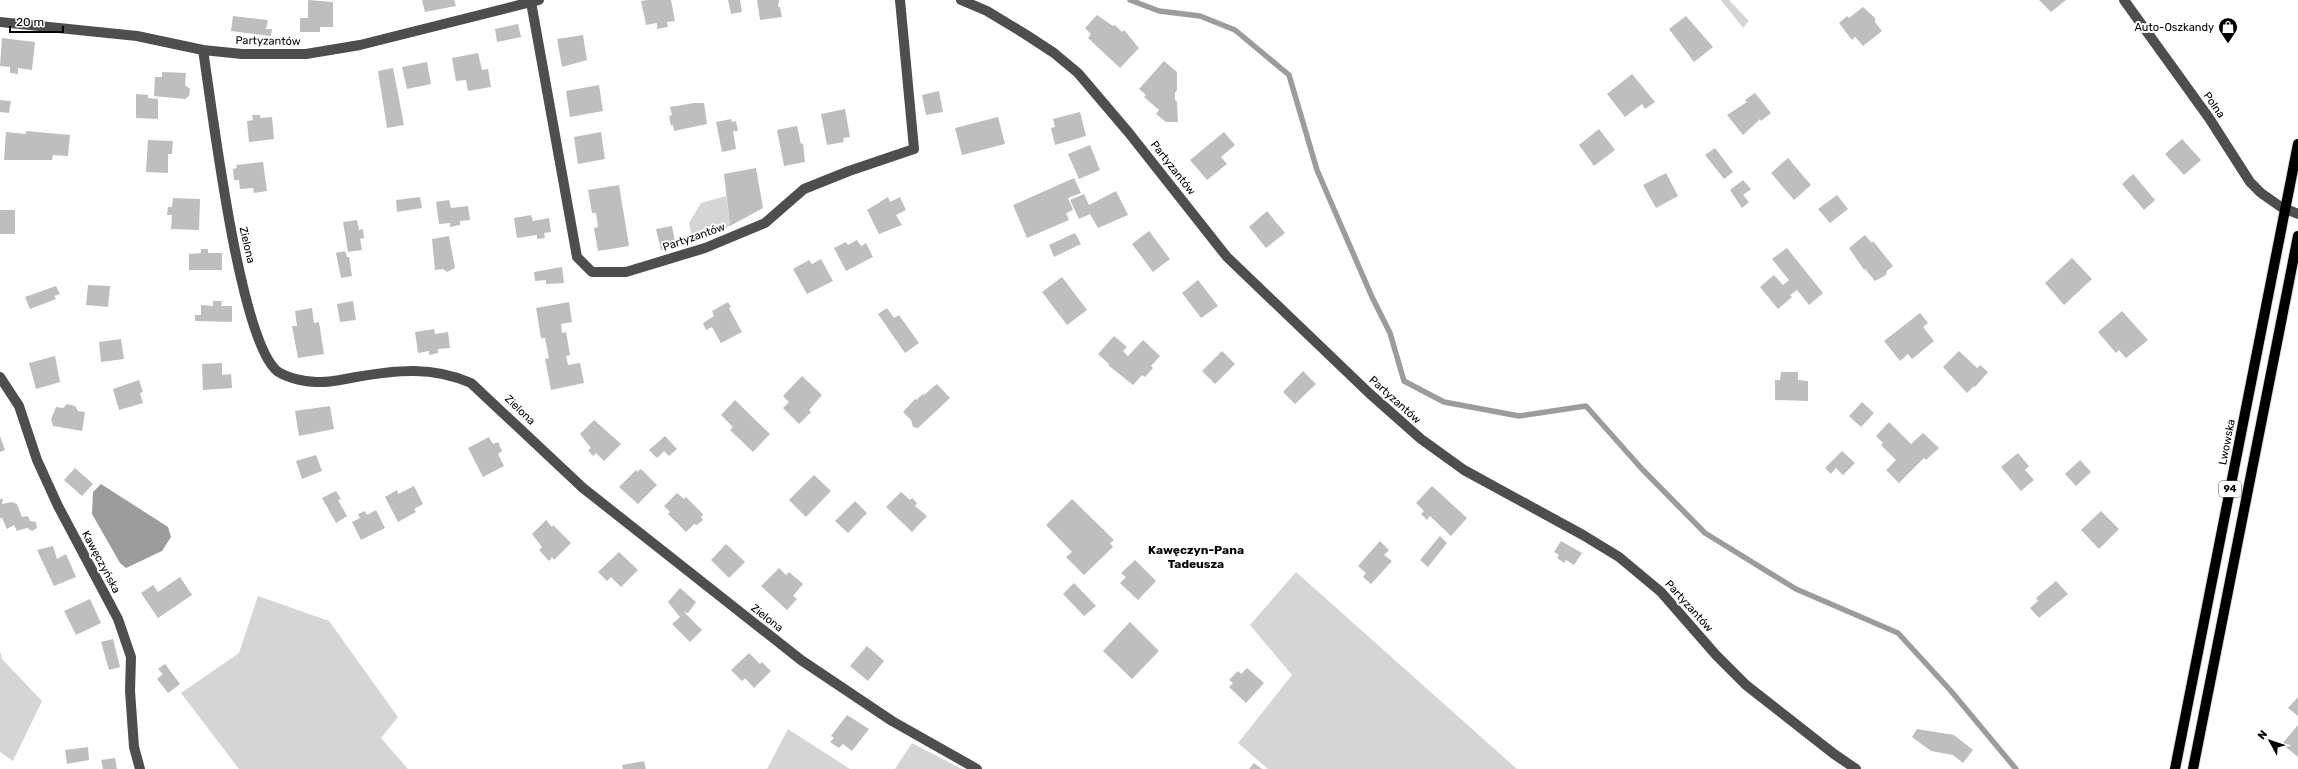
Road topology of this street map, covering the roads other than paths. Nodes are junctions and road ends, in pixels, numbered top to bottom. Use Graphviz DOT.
graph roads {
  1 [pos="900,0"];
  2 [pos="961,0"];
  3 [pos="2124,0"];
  4 [pos="535,1"];
  5 [pos="0,22"];
  6 [pos="203,50"];
  7 [pos="2298,144"];
  8 [pos="2293,212"];
  9 [pos="2298,236"];
  10 [pos="0,377"];
  11 [pos="140,769"];
  12 [pos="977,769"];
  13 [pos="1856,769"];
  14 [pos="2175,769"];
  15 [pos="2193,769"];
  1 -- 4 [label="street, Partyzantów"];
  2 -- 13 [label="street, Partyzantów"];
  3 -- 8 [label="street, Polna"];
  4 -- 6 [label="street, Partyzantów"];
  5 -- 6 [label="street, Partyzantów"];
  6 -- 12 [label="street, Zielona"];
  7 -- 8 [label="main road, Lwowska / 94"];
  8 -- 14 [label="main road, Lwowska / 94"];
  9 -- 15 [label="main road, 94"];
  10 -- 11 [label="street, Kawęczyńska"];
}
